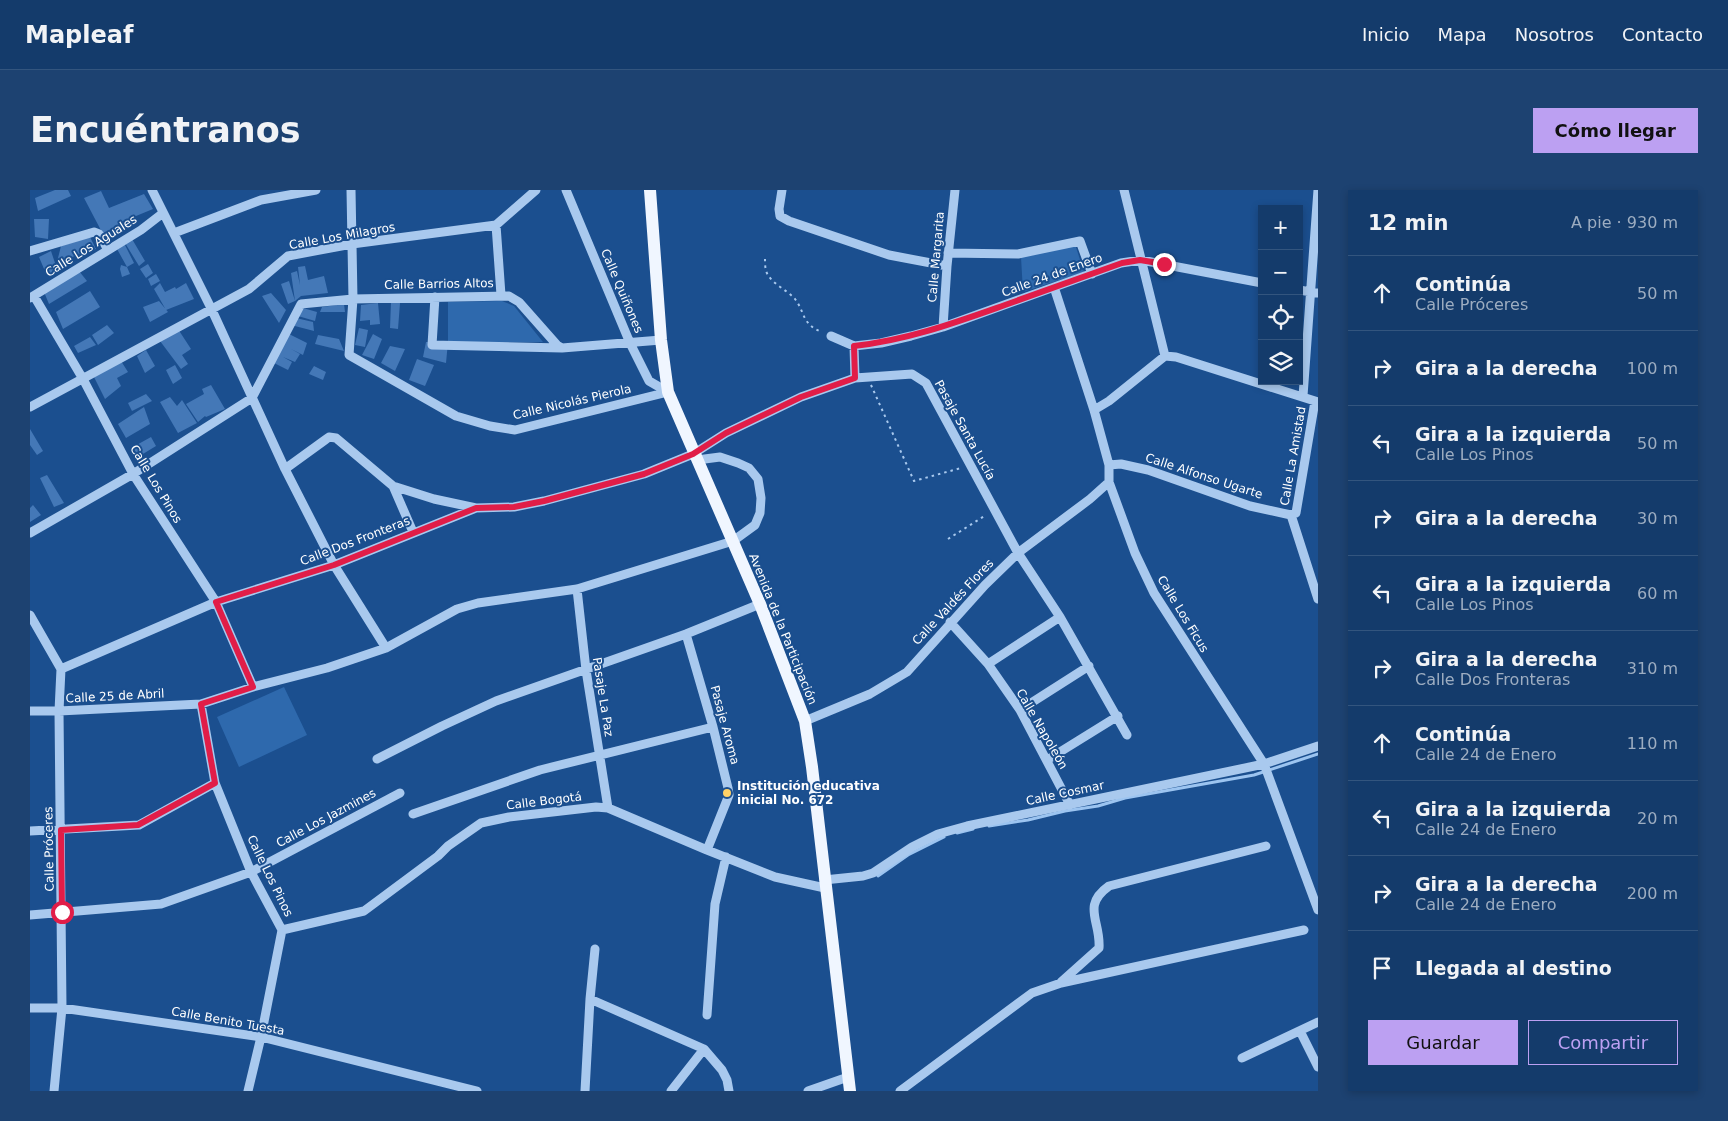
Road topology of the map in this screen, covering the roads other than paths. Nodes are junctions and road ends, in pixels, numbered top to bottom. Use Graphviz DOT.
graph roads {
  1 [pos="152,190"];
  2 [pos="316,190"];
  3 [pos="350,190"];
  4 [pos="536,190"];
  5 [pos="566,190"];
  6 [pos="650,190"];
  7 [pos="782,190"];
  8 [pos="955,190"];
  9 [pos="1124,190"];
  10 [pos="1318,190"];
  11 [pos="163,213"];
  12 [pos="496,225"];
  13 [pos="174,233"];
  14 [pos="352,244"];
  15 [pos="108,250"];
  16 [pos="30,251"];
  17 [pos="948,253"];
  18 [pos="1140,260"];
  19 [pos="947,266"];
  20 [pos="1092,274"];
  21 [pos="1258,282"];
  22 [pos="1054,287"];
  23 [pos="1314,292"];
  24 [pos="501,296"];
  25 [pos="32,297"];
  26 [pos="435,297"];
  27 [pos="353,299"];
  28 [pos="211,308"];
  29 [pos="943,327"];
  30 [pos="831,336"];
  31 [pos="661,340"];
  32 [pos="630,343"];
  33 [pos="854,346"];
  34 [pos="562,348"];
  35 [pos="1164,356"];
  36 [pos="855,378"];
  37 [pos="83,379"];
  38 [pos="668,392"];
  39 [pos="1303,396"];
  40 [pos="252,398"];
  41 [pos="1317,401"];
  42 [pos="30,407"];
  43 [pos="1094,410"];
  44 [pos="695,457"];
  45 [pos="1109,465"];
  46 [pos="284,469"];
  47 [pos="133,474"];
  48 [pos="1109,482"];
  49 [pos="393,486"];
  50 [pos="476,508"];
  51 [pos="1292,515"];
  52 [pos="413,532"];
  53 [pos="30,533"];
  54 [pos="733,541"];
  55 [pos="1018,554"];
  56 [pos="334,565"];
  57 [pos="577,589"];
  58 [pos="1318,600"];
  59 [pos="216,602"];
  60 [pos="760,604"];
  61 [pos="30,615"];
  62 [pos="1060,617"];
  63 [pos="950,622"];
  64 [pos="686,634"];
  65 [pos="386,648"];
  66 [pos="988,664"];
  67 [pos="1089,666"];
  68 [pos="61,669"];
  69 [pos="586,670"];
  70 [pos="253,687"];
  71 [pos="201,704"];
  72 [pos="1020,710"];
  73 [pos="30,711"];
  74 [pos="59,711"];
  75 [pos="1118,716"];
  76 [pos="804,722"];
  77 [pos="713,727"];
  78 [pos="1127,735"];
  79 [pos="1318,746"];
  80 [pos="600,756"];
  81 [pos="377,759"];
  82 [pos="1047,760"];
  83 [pos="1264,764"];
  84 [pos="215,783"];
  85 [pos="400,793"];
  86 [pos="1070,805"];
  87 [pos="608,808"];
  88 [pos="413,814"];
  89 [pos="61,830"];
  90 [pos="30,831"];
  91 [pos="1266,846"];
  92 [pos="707,850"];
  93 [pos="726,857"];
  94 [pos="251,872"];
  95 [pos="825,884"];
  96 [pos="1318,910"];
  97 [pos="62,912"];
  98 [pos="30,915"];
  99 [pos="282,930"];
  100 [pos="1304,930"];
  101 [pos="595,949"];
  102 [pos="1061,982"];
  103 [pos="590,999"];
  104 [pos="30,1008"];
  105 [pos="62,1008"];
  106 [pos="707,1015"];
  107 [pos="1318,1022"];
  108 [pos="1300,1031"];
  109 [pos="261,1037"];
  110 [pos="704,1049"];
  111 [pos="1242,1058"];
  112 [pos="1318,1067"];
  113 [pos="848,1077"];
  114 [pos="54,1091"];
  115 [pos="248,1091"];
  116 [pos="477,1091"];
  117 [pos="586,1091"];
  118 [pos="671,1091"];
  119 [pos="729,1091"];
  120 [pos="808,1091"];
  121 [pos="850,1091"];
  122 [pos="900,1091"];
  1 -- 11 [label="street"];
  2 -- 13 [label="street"];
  3 -- 14 [label="street"];
  4 -- 12 [label="street"];
  5 -- 32 [label="street, Calle Quiñones"];
  6 -- 31 [label="main road, Avenida de la Participación"];
  7 -- 19 [label="street"];
  8 -- 17 [label="street, Calle Margarita"];
  9 -- 18 [label="street"];
  10 -- 23 [label="street, Calle La Amistad"];
  11 -- 13 [label="street"];
  11 -- 15 [label="street, Calle Los Aguales"];
  12 -- 14 [label="street, Calle Los Milagros"];
  12 -- 24 [label="street"];
  13 -- 28 [label="street"];
  14 -- 27 [label="street"];
  14 -- 28 [label="street, Calle Los Milagros"];
  15 -- 16 [label="street"];
  15 -- 25 [label="street, Calle Los Aguales"];
  17 -- 19 [label="street, Calle Margarita"];
  17 -- 20 [label="street"];
  18 -- 20 [label="street, Calle 24 de Enero"];
  18 -- 21 [label="street, Calle 24 de Enero"];
  18 -- 35 [label="street"];
  19 -- 29 [label="street, Calle Margarita"];
  20 -- 22 [label="street, Calle 24 de Enero"];
  22 -- 29 [label="street, Calle 24 de Enero"];
  22 -- 43 [label="street, Calle Los Ficus"];
  23 -- 39 [label="street, Calle La Amistad"];
  24 -- 26 [label="street, Calle Barrios Altos"];
  24 -- 34 [label="street, Calle Barrios Altos"];
  25 -- 37 [label="street, Calle Los Pinos"];
  26 -- 27 [label="street, Calle Barrios Altos"];
  26 -- 34 [label="street"];
  27 -- 38 [label="street, Calle Nicolás Pierola"];
  27 -- 40 [label="street, Calle Barrios Altos"];
  28 -- 37 [label="street, Calle Los Milagros"];
  28 -- 40 [label="street"];
  29 -- 33 [label="street, Calle 24 de Enero"];
  30 -- 33 [label="street"];
  31 -- 32 [label="street"];
  31 -- 38 [label="main road, Avenida de la Participación"];
  32 -- 34 [label="street"];
  32 -- 38 [label="street, Calle Quiñones"];
  33 -- 36 [label="street"];
  35 -- 39 [label="street"];
  35 -- 43 [label="street"];
  36 -- 44 [label="street"];
  36 -- 55 [label="street, Pasaje Santa Lucía"];
  37 -- 42 [label="street, Calle Los Milagros"];
  37 -- 47 [label="street, Calle Los Pinos"];
  38 -- 44 [label="main road, Avenida de la Participación"];
  39 -- 41 [label="street"];
  40 -- 46 [label="street"];
  40 -- 47 [label="street"];
  41 -- 51 [label="street, Calle La Amistad"];
  43 -- 45 [label="street, Calle Los Ficus"];
  44 -- 50 [label="street, Calle Dos Fronteras"];
  44 -- 54 [label="main road, Avenida de la Participación"];
  44 -- 54 [label="street, Calle 25 de Abril"];
  45 -- 48 [label="street, Calle Los Ficus"];
  45 -- 51 [label="street, Calle Alfonso Ugarte"];
  46 -- 49 [label="street"];
  46 -- 56 [label="street"];
  47 -- 53 [label="street"];
  47 -- 59 [label="street, Calle Los Pinos"];
  48 -- 55 [label="street, Calle Valdés Flores"];
  48 -- 83 [label="street, Calle Los Ficus"];
  49 -- 50 [label="street"];
  49 -- 52 [label="street"];
  50 -- 52 [label="street, Calle Dos Fronteras"];
  51 -- 58 [label="street, Calle La Amistad"];
  52 -- 56 [label="street, Calle Dos Fronteras"];
  54 -- 57 [label="street, Calle 25 de Abril"];
  54 -- 60 [label="main road, Avenida de la Participación"];
  55 -- 62 [label="street, Pasaje Santa Lucía"];
  55 -- 63 [label="street, Calle Valdés Flores"];
  56 -- 59 [label="street, Calle Dos Fronteras"];
  56 -- 65 [label="street"];
  57 -- 65 [label="street, Calle 25 de Abril"];
  57 -- 69 [label="street, Pasaje La Paz"];
  59 -- 68 [label="street, Calle Dos Fronteras"];
  59 -- 70 [label="street, Calle Los Pinos"];
  60 -- 64 [label="street"];
  60 -- 76 [label="main road, Avenida de la Participación"];
  61 -- 68 [label="street"];
  62 -- 66 [label="street"];
  62 -- 67 [label="street, Pasaje Santa Lucía"];
  63 -- 66 [label="street, Calle Napoleón"];
  63 -- 76 [label="street, Calle Valdés Flores"];
  64 -- 69 [label="street"];
  64 -- 77 [label="street, Pasaje Aroma"];
  65 -- 70 [label="street, Calle 25 de Abril"];
  66 -- 72 [label="street, Calle Napoleón"];
  67 -- 72 [label="street"];
  67 -- 75 [label="street, Pasaje Santa Lucía"];
  68 -- 74 [label="street, Calle Próceres"];
  69 -- 80 [label="street, Pasaje La Paz"];
  69 -- 81 [label="street"];
  70 -- 71 [label="street, Calle 25 de Abril"];
  71 -- 74 [label="street, Calle 25 de Abril"];
  71 -- 84 [label="street, Calle Los Pinos"];
  72 -- 82 [label="street, Calle Napoleón"];
  73 -- 74 [label="street, Calle 25 de Abril"];
  74 -- 89 [label="street, Calle Próceres"];
  75 -- 78 [label="street, Pasaje Santa Lucía"];
  75 -- 82 [label="street"];
  76 -- 95 [label="main road, Avenida de la Participación"];
  77 -- 80 [label="street"];
  77 -- 92 [label="street, Pasaje Aroma"];
  79 -- 83 [label="street, Calle Cosmar"];
  80 -- 87 [label="street, Pasaje La Paz"];
  80 -- 88 [label="street"];
  82 -- 86 [label="street, Calle Napoleón"];
  83 -- 86 [label="street, Calle Cosmar"];
  83 -- 96 [label="street, Calle Los Ficus"];
  84 -- 89 [label="street"];
  84 -- 94 [label="street, Calle Los Pinos"];
  85 -- 94 [label="street, Calle Los Jazmines"];
  86 -- 95 [label="street, Calle Cosmar"];
  87 -- 92 [label="street, Calle Bogotá"];
  87 -- 99 [label="street, Calle Bogotá"];
  89 -- 90 [label="street"];
  89 -- 97 [label="street, Calle Próceres"];
  91 -- 102 [label="street"];
  92 -- 93 [label="street, Calle Bogotá"];
  93 -- 95 [label="street, Calle Bogotá"];
  93 -- 106 [label="street"];
  94 -- 97 [label="street, Calle Los Jazmines"];
  94 -- 99 [label="street, Calle Los Pinos"];
  95 -- 113 [label="main road, Avenida de la Participación"];
  97 -- 98 [label="street, Calle Los Jazmines"];
  97 -- 105 [label="street, Calle Próceres"];
  99 -- 109 [label="street, Calle Los Pinos"];
  100 -- 102 [label="street"];
  101 -- 103 [label="street"];
  102 -- 122 [label="street"];
  103 -- 110 [label="street"];
  103 -- 117 [label="street"];
  104 -- 105 [label="street, Calle Benito Tuesta"];
  105 -- 109 [label="street, Calle Benito Tuesta"];
  105 -- 114 [label="street, Calle Próceres"];
  107 -- 108 [label="street"];
  108 -- 111 [label="street"];
  108 -- 112 [label="street"];
  109 -- 115 [label="street, Calle Los Pinos"];
  109 -- 116 [label="street, Calle Benito Tuesta"];
  110 -- 118 [label="street"];
  110 -- 119 [label="street"];
  113 -- 120 [label="street"];
  113 -- 121 [label="main road, Avenida de la Participación"];
}
